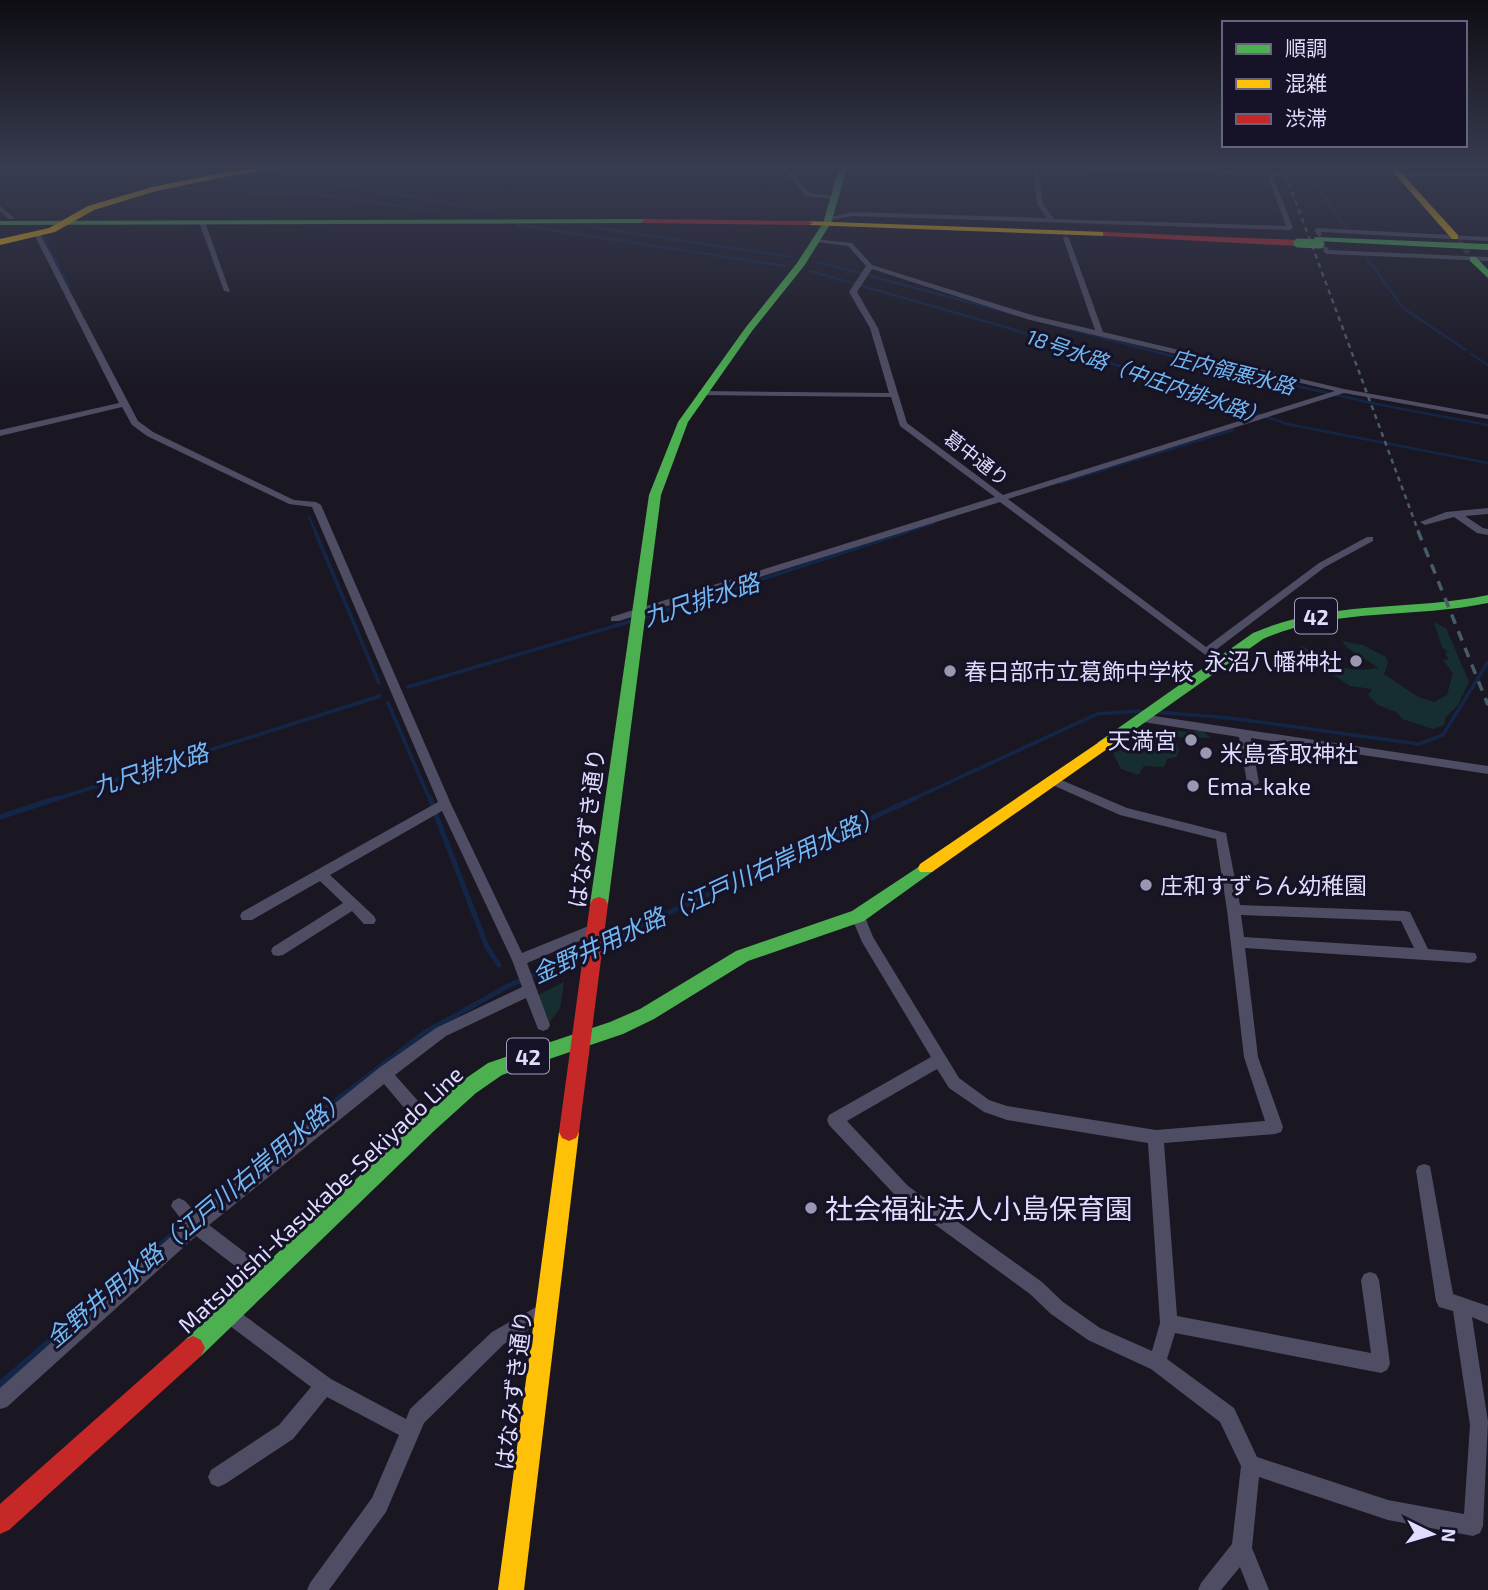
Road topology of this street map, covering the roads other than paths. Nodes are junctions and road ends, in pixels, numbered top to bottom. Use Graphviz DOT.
graph roads {
  1 [pos="40,239"];
  2 [pos="208,239"];
  3 [pos="1066,239"];
  4 [pos="1278,239"];
  5 [pos="817,240"];
  6 [pos="1321,241"];
  7 [pos="1481,254"];
  8 [pos="870,266"];
  9 [pos="1488,275"];
  10 [pos="228,291"];
  11 [pos="1099,332"];
  12 [pos="1341,392"];
  13 [pos="702,393"];
  14 [pos="894,395"];
  15 [pos="1322,398"];
  16 [pos="124,404"];
  17 [pos="1279,412"];
  18 [pos="1488,417"];
  19 [pos="0,433"];
  20 [pos="1000,498"];
  21 [pos="1488,511"];
  22 [pos="1457,515"];
  23 [pos="1425,522"];
  24 [pos="1488,532"];
  25 [pos="1370,540"];
  26 [pos="1488,599"];
  27 [pos="637,617"];
  28 [pos="615,619"];
  29 [pos="1212,657"];
  30 [pos="1141,718"];
  31 [pos="1244,733"];
  32 [pos="1488,769"];
  33 [pos="1052,780"];
  34 [pos="1253,783"];
  35 [pos="445,804"];
  36 [pos="802,843"];
  37 [pos="811,856"];
  38 [pos="321,874"];
  39 [pos="353,904"];
  40 [pos="1234,910"];
  41 [pos="247,916"];
  42 [pos="858,916"];
  43 [pos="369,920"];
  44 [pos="596,928"];
  45 [pos="1238,942"];
  46 [pos="278,951"];
  47 [pos="1424,954"];
  48 [pos="1470,957"];
  49 [pos="519,960"];
  50 [pos="528,984"];
  51 [pos="543,1025"];
  52 [pos="581,1039"];
  53 [pos="939,1060"];
  54 [pos="384,1073"];
  55 [pos="428,1124"];
  56 [pos="1156,1137"];
  57 [pos="1424,1171"];
  58 [pos="189,1217"];
  59 [pos="266,1279"];
  60 [pos="1370,1280"];
  61 [pos="1461,1304"];
  62 [pos="545,1311"];
  63 [pos="229,1314"];
  64 [pos="1488,1315"];
  65 [pos="1169,1323"];
  66 [pos="1157,1363"];
  67 [pos="324,1386"];
  68 [pos="0,1400"];
  69 [pos="411,1431"];
  70 [pos="1251,1465"];
  71 [pos="218,1477"];
  72 [pos="0,1521"];
  73 [pos="1242,1548"];
  74 [pos="317,1590"];
  75 [pos="511,1590"];
  76 [pos="1208,1590"];
  77 [pos="1259,1590"];
  1 -- 16 [label="street"];
  2 -- 10 [label="street"];
  3 -- 11 [label="street"];
  4 -- 6 [label="main road, bridge"];
  5 -- 8 [label="street"];
  5 -- 13 [label="main road, はなみずき通り"];
  6 -- 7 [label="main road"];
  7 -- 9 [label="main road"];
  8 -- 11 [label="street"];
  8 -- 14 [label="street, 葛中通り"];
  11 -- 12 [label="street"];
  12 -- 15 [label="street"];
  12 -- 18 [label="street"];
  13 -- 14 [label="street"];
  13 -- 27 [label="main road, はなみずき通り"];
  14 -- 20 [label="street, 葛中通り"];
  15 -- 17 [label="street"];
  16 -- 19 [label="street"];
  16 -- 35 [label="street"];
  17 -- 20 [label="street"];
  20 -- 27 [label="street"];
  20 -- 29 [label="street, 葛中通り"];
  21 -- 22 [label="street"];
  22 -- 23 [label="street"];
  22 -- 24 [label="street"];
  25 -- 29 [label="street"];
  26 -- 29 [label="main road, Matsubishi-Kasukabe-Sekiyado Line / 42"];
  27 -- 28 [label="street"];
  27 -- 44 [label="main road, はなみずき通り"];
  29 -- 30 [label="main road, Matsubishi-Kasukabe-Sekiyado Line / 42"];
  30 -- 31 [label="street"];
  30 -- 33 [label="main road, Matsubishi-Kasukabe-Sekiyado Line / 42"];
  31 -- 32 [label="street"];
  31 -- 34 [label="street"];
  33 -- 40 [label="street"];
  33 -- 42 [label="main road, Matsubishi-Kasukabe-Sekiyado Line / 42"];
  35 -- 38 [label="street"];
  35 -- 49 [label="street"];
  36 -- 37 [label="street"];
  38 -- 39 [label="street"];
  38 -- 41 [label="street"];
  39 -- 43 [label="street"];
  39 -- 46 [label="street"];
  40 -- 45 [label="street"];
  40 -- 47 [label="street"];
  42 -- 52 [label="main road, Matsubishi-Kasukabe-Sekiyado Line / 42"];
  42 -- 53 [label="street"];
  44 -- 49 [label="street"];
  44 -- 52 [label="main road, はなみずき通り"];
  45 -- 47 [label="street"];
  45 -- 56 [label="street"];
  47 -- 48 [label="street"];
  49 -- 50 [label="street"];
  50 -- 51 [label="street"];
  50 -- 54 [label="street"];
  52 -- 55 [label="main road, Matsubishi-Kasukabe-Sekiyado Line / 42"];
  52 -- 62 [label="main road, はなみずき通り"];
  53 -- 56 [label="street"];
  53 -- 66 [label="street"];
  54 -- 55 [label="street"];
  54 -- 58 [label="street"];
  55 -- 59 [label="main road, Matsubishi-Kasukabe-Sekiyado Line / 42"];
  56 -- 65 [label="street"];
  57 -- 61 [label="street"];
  58 -- 59 [label="street"];
  58 -- 68 [label="street"];
  59 -- 63 [label="main road, Matsubishi-Kasukabe-Sekiyado Line / 42"];
  60 -- 65 [label="street"];
  61 -- 64 [label="street"];
  61 -- 70 [label="street"];
  62 -- 69 [label="street"];
  62 -- 75 [label="main road, はなみずき通り"];
  63 -- 67 [label="street"];
  63 -- 72 [label="main road, Matsubishi-Kasukabe-Sekiyado Line / 42"];
  65 -- 66 [label="street"];
  66 -- 70 [label="street"];
  67 -- 69 [label="street"];
  67 -- 71 [label="street"];
  69 -- 74 [label="street"];
  70 -- 73 [label="street"];
  73 -- 76 [label="street"];
  73 -- 77 [label="street"];
}
